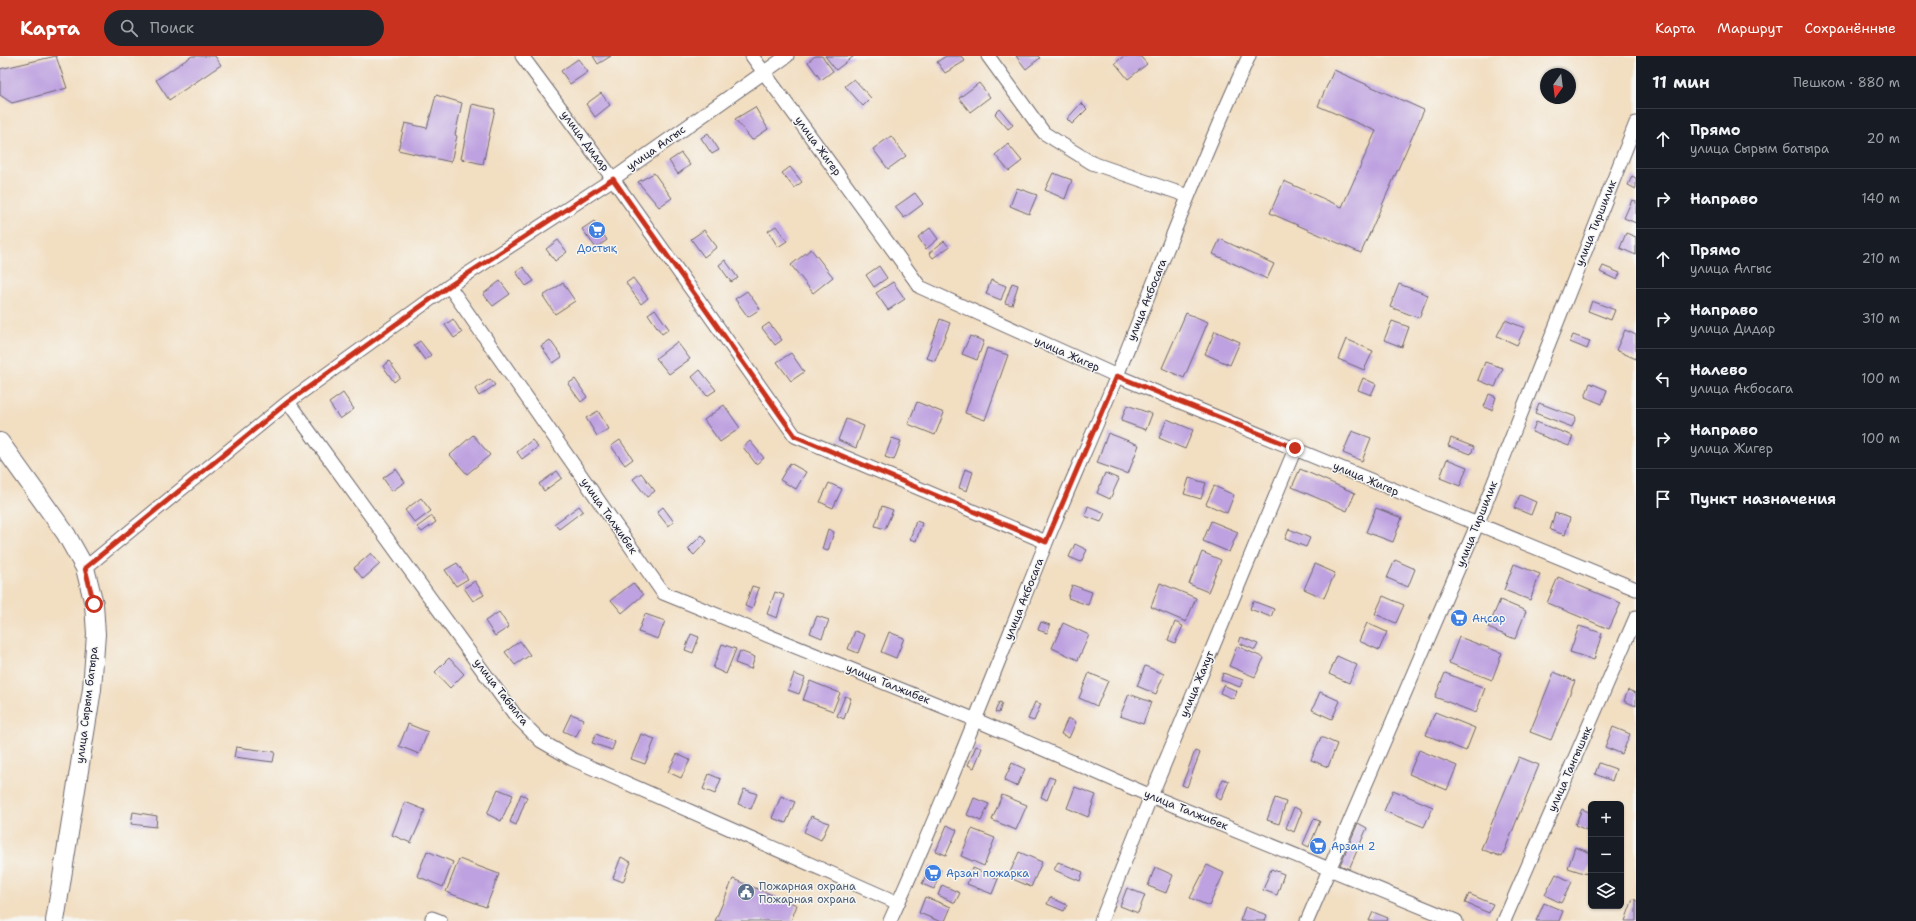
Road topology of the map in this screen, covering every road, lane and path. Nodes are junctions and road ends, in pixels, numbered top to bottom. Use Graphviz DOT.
graph roads {
  1 [pos="522,56"];
  2 [pos="752,56"];
  3 [pos="787,56"];
  4 [pos="988,56"];
  5 [pos="1249,56"];
  6 [pos="764,72"];
  7 [pos="1636,123"];
  8 [pos="613,179"];
  9 [pos="1188,196"];
  10 [pos="449,286"];
  11 [pos="1117,376"];
  12 [pos="288,402"];
  13 [pos="0,442"];
  14 [pos="1295,448"];
  15 [pos="1477,525"];
  16 [pos="1046,542"];
  17 [pos="85,568"];
  18 [pos="1636,589"];
  19 [pos="1636,617"];
  20 [pos="976,720"];
  21 [pos="1151,796"];
  22 [pos="1329,869"];
  23 [pos="898,904"];
  24 [pos="55,921"];
  25 [pos="890,921"];
  26 [pos="1101,921"];
  27 [pos="1307,921"];
  28 [pos="1456,921"];
  29 [pos="1504,921"];
  1 -- 8 [label="street, улица Дидар"];
  2 -- 6 [label="street, улица Жигер"];
  3 -- 6 [label="street, улица Алгыс"];
  4 -- 9 [label="street"];
  5 -- 9 [label="street, улица Акбосага"];
  6 -- 8 [label="street, улица Алгыс"];
  6 -- 11 [label="street, улица Жигер"];
  7 -- 15 [label="street, улица Тиршилик"];
  8 -- 10 [label="street, улица Алгыс"];
  8 -- 16 [label="street, улица Дидар"];
  9 -- 11 [label="street, улица Акбосага"];
  10 -- 12 [label="street, улица Алгыс"];
  10 -- 20 [label="street, улица Талжибек"];
  11 -- 14 [label="street, улица Жигер"];
  11 -- 16 [label="street, улица Акбосага"];
  12 -- 17 [label="street, улица Алгыс"];
  12 -- 23 [label="street, улица Табылга"];
  13 -- 17 [label="street, улица Сырым батыра"];
  14 -- 15 [label="street, улица Жигер"];
  14 -- 21 [label="street, улица Жахут"];
  15 -- 18 [label="street, улица Жигер"];
  15 -- 22 [label="street, улица Тиршилик"];
  16 -- 20 [label="street, улица Акбосага"];
  17 -- 24 [label="street, улица Сырым батыра"];
  19 -- 29 [label="street, улица Тангышык"];
  20 -- 21 [label="street, улица Талжибек"];
  20 -- 23 [label="street, улица Акбосага"];
  21 -- 22 [label="street, улица Талжибек"];
  21 -- 26 [label="street, улица Жахут"];
  22 -- 27 [label="street, улица Тиршилик"];
  22 -- 28 [label="street, улица Талжибек"];
  23 -- 25 [label="street, улица Акбосага"];
}
